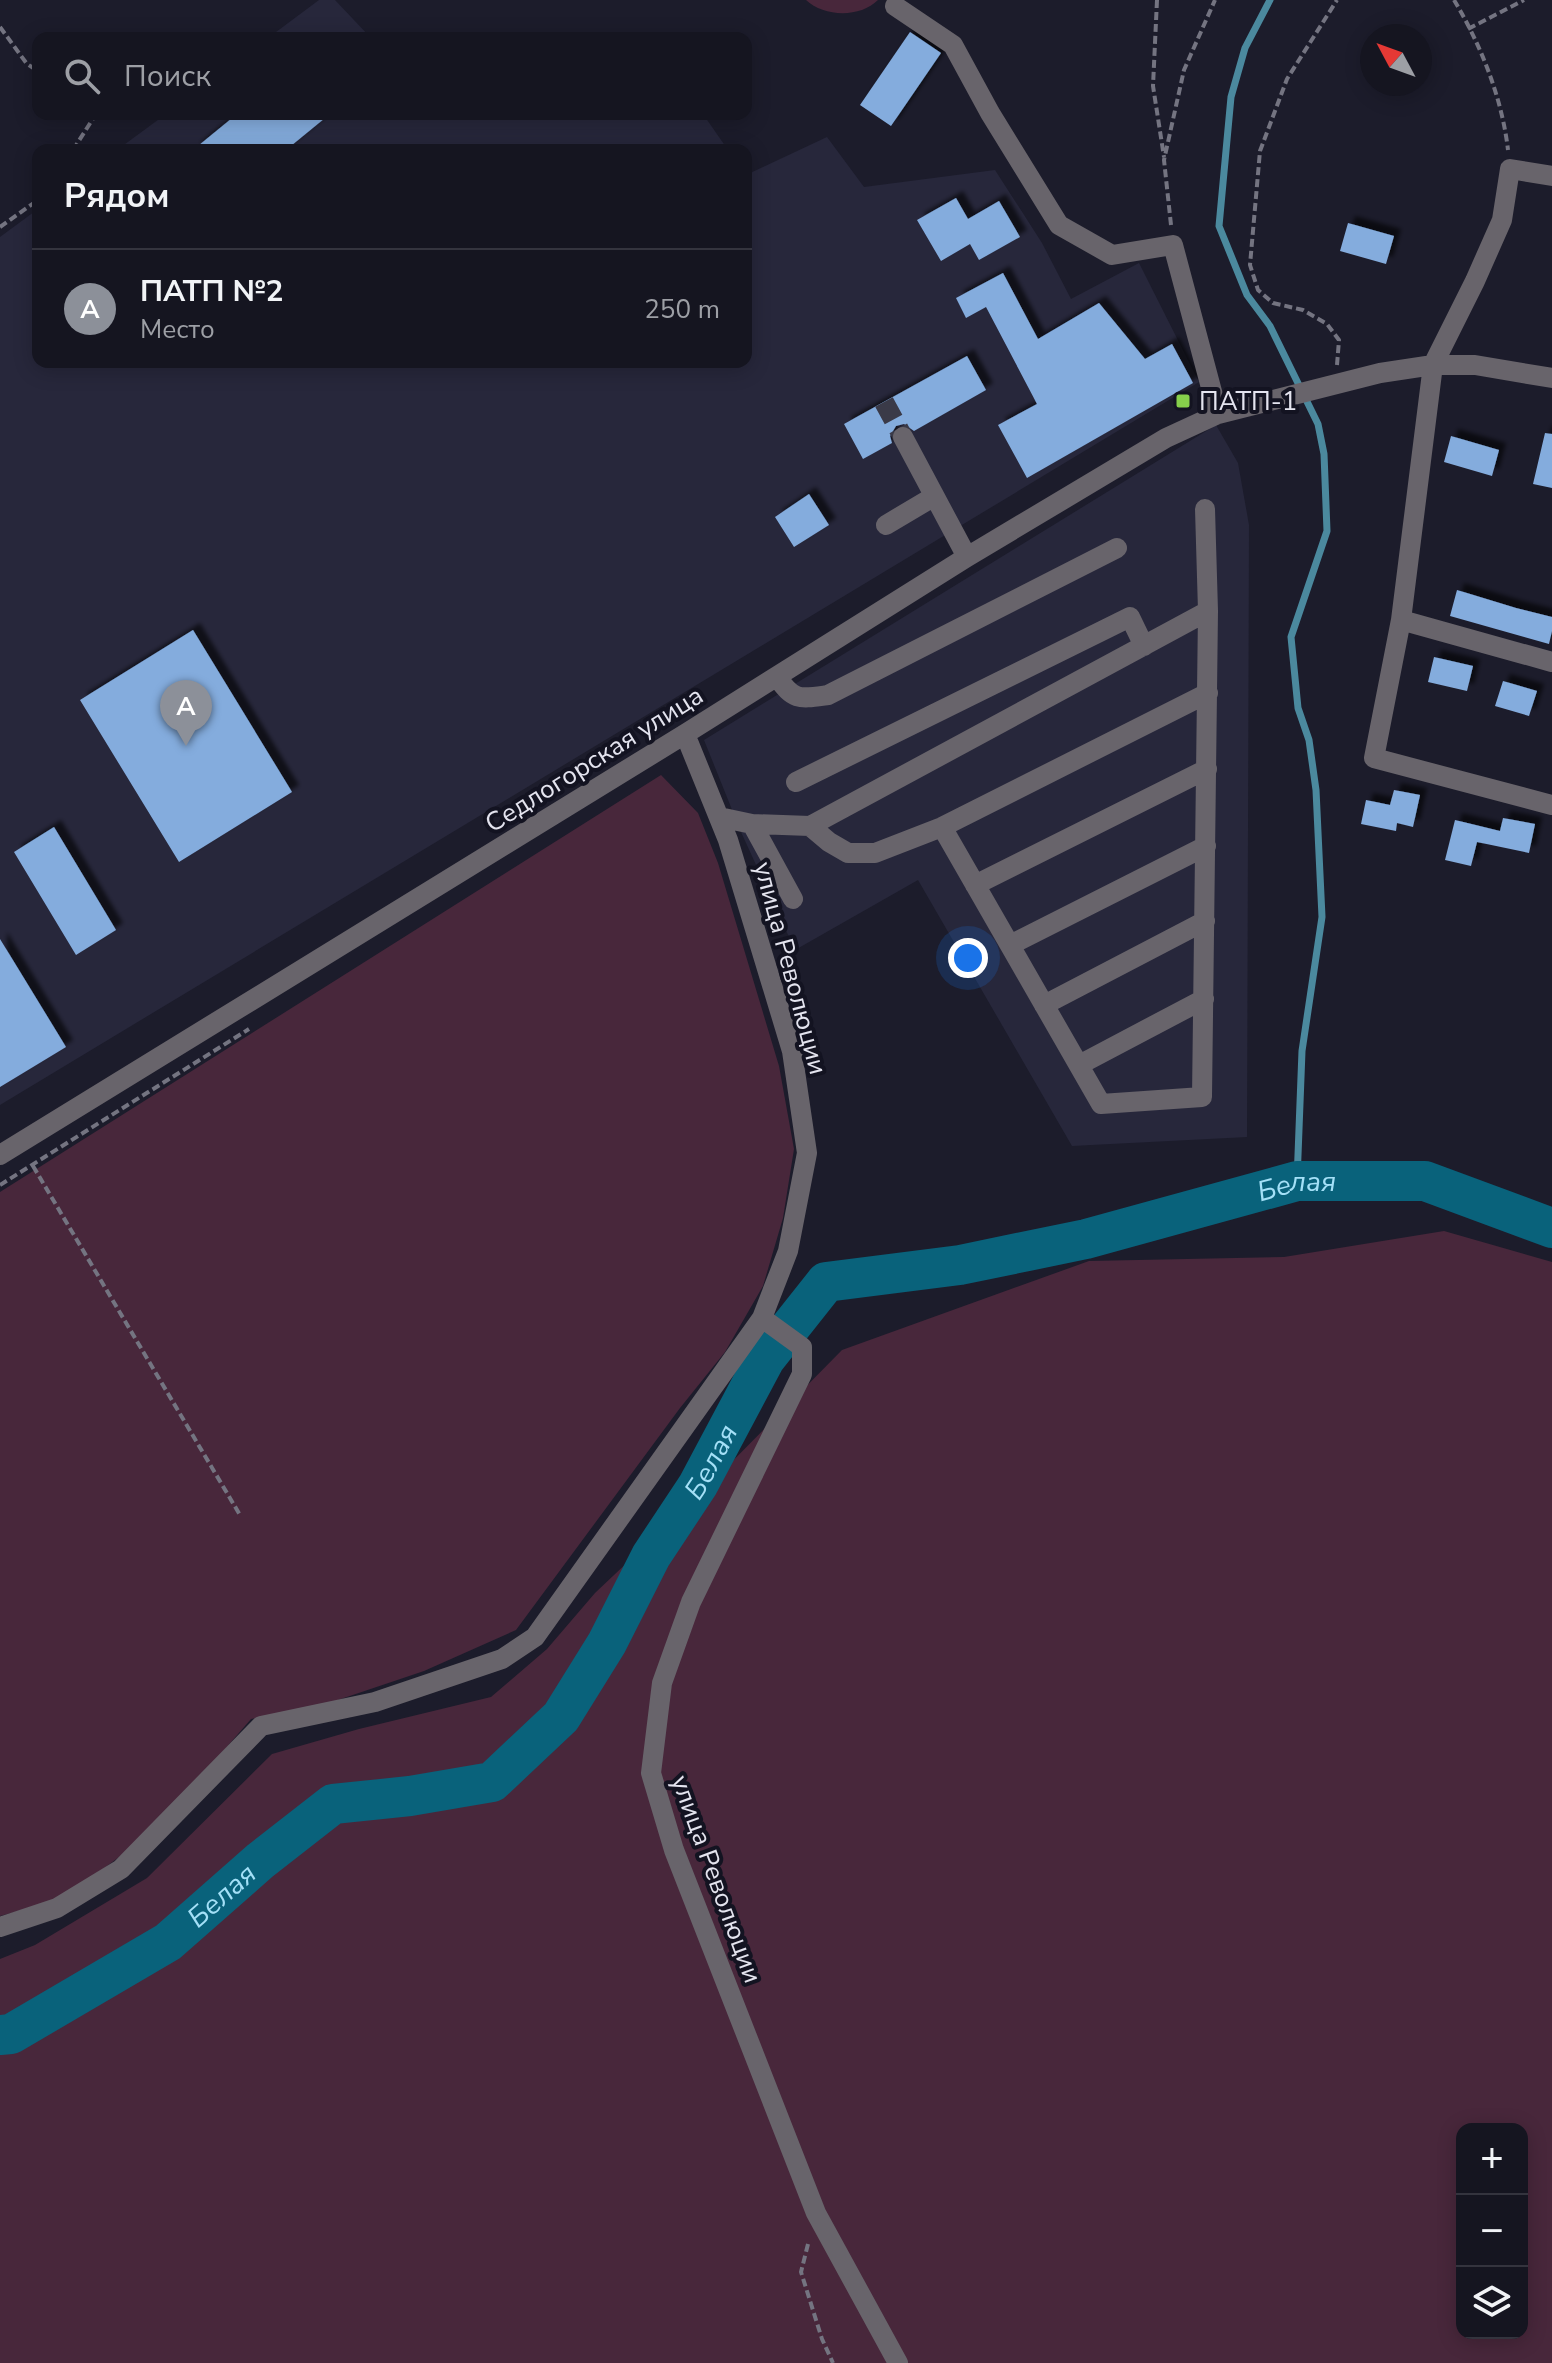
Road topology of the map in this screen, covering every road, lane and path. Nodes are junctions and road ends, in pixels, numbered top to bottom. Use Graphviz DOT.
graph roads {
  1 [pos="1157,0"];
  2 [pos="1215,0"];
  3 [pos="1337,0"];
  4 [pos="1454,0"];
  5 [pos="1524,0"];
  6 [pos="895,6"];
  7 [pos="0,27"];
  8 [pos="1468,29"];
  9 [pos="32,67"];
  10 [pos="92,120"];
  11 [pos="77,144"];
  12 [pos="1164,160"];
  13 [pos="1510,169"];
  14 [pos="1552,176"];
  15 [pos="32,204"];
  16 [pos="0,227"];
  17 [pos="1173,245"];
  18 [pos="1433,365"];
  19 [pos="1552,378"];
  20 [pos="1335,383"];
  21 [pos="1218,414"];
  22 [pos="903,437"];
  23 [pos="933,497"];
  24 [pos="1205,509"];
  25 [pos="886,525"];
  26 [pos="1117,548"];
  27 [pos="967,557"];
  28 [pos="1208,611"];
  29 [pos="1401,620"];
  30 [pos="1144,646"];
  31 [pos="1552,662"];
  32 [pos="777,677"];
  33 [pos="1004,679"];
  34 [pos="1208,693"];
  35 [pos="1021,712"];
  36 [pos="685,734"];
  37 [pos="1207,769"];
  38 [pos="796,782"];
  39 [pos="1552,805"];
  40 [pos="719,817"];
  41 [pos="752,824"];
  42 [pos="810,826"];
  43 [pos="942,827"];
  44 [pos="1206,846"];
  45 [pos="975,885"];
  46 [pos="793,899"];
  47 [pos="1205,921"];
  48 [pos="1010,945"];
  49 [pos="1204,999"];
  50 [pos="1044,1005"];
  51 [pos="1079,1065"];
  52 [pos="0,1155"];
  53 [pos="33,1166"];
  54 [pos="762,1318"];
  55 [pos="240,1515"];
  56 [pos="0,1927"];
  57 [pos="816,2213"];
  58 [pos="833,2363"];
  59 [pos="898,2363"];
  1 -- 12 [label="path"];
  2 -- 12 [label="path"];
  3 -- 20 [label="path"];
  4 -- 8 [label="path"];
  5 -- 8 [label="path"];
  6 -- 17 [label="street"];
  7 -- 9 [label="path"];
  8 -- 13 [label="path"];
  10 -- 11 [label="path"];
  12 -- 17 [label="path"];
  13 -- 14 [label="street"];
  13 -- 18 [label="street"];
  15 -- 16 [label="path"];
  17 -- 21 [label="street"];
  18 -- 19 [label="street, Седлогорская улица"];
  18 -- 20 [label="street, Седлогорская улица"];
  18 -- 29 [label="street"];
  20 -- 21 [label="street, Седлогорская улица"];
  21 -- 27 [label="street, Седлогорская улица"];
  22 -- 23 [label="street"];
  23 -- 25 [label="street"];
  23 -- 27 [label="street"];
  24 -- 28 [label="street"];
  26 -- 32 [label="street"];
  27 -- 32 [label="street, Седлогорская улица"];
  28 -- 30 [label="street"];
  28 -- 34 [label="street"];
  29 -- 31 [label="street"];
  29 -- 39 [label="street"];
  30 -- 33 [label="street"];
  30 -- 35 [label="street"];
  32 -- 36 [label="street, Седлогорская улица"];
  33 -- 35 [label="street"];
  33 -- 38 [label="street"];
  34 -- 37 [label="street"];
  34 -- 43 [label="street"];
  35 -- 42 [label="street"];
  36 -- 40 [label="street, улица Революции"];
  36 -- 52 [label="street, Седлогорская улица"];
  37 -- 44 [label="street"];
  37 -- 45 [label="street"];
  40 -- 41 [label="street"];
  40 -- 54 [label="street, улица Революции"];
  41 -- 42 [label="street"];
  41 -- 46 [label="street"];
  42 -- 43 [label="street"];
  43 -- 45 [label="street"];
  44 -- 47 [label="street"];
  44 -- 48 [label="street"];
  45 -- 48 [label="street"];
  47 -- 49 [label="street"];
  47 -- 50 [label="street"];
  48 -- 50 [label="street"];
  49 -- 51 [label="street"];
  49 -- 51 [label="street"];
  50 -- 51 [label="street"];
  53 -- 55 [label="path"];
  54 -- 56 [label="street"];
  54 -- 57 [label="street, улица Революции"];
  57 -- 58 [label="path"];
  57 -- 59 [label="street, улица Революции"];
}
